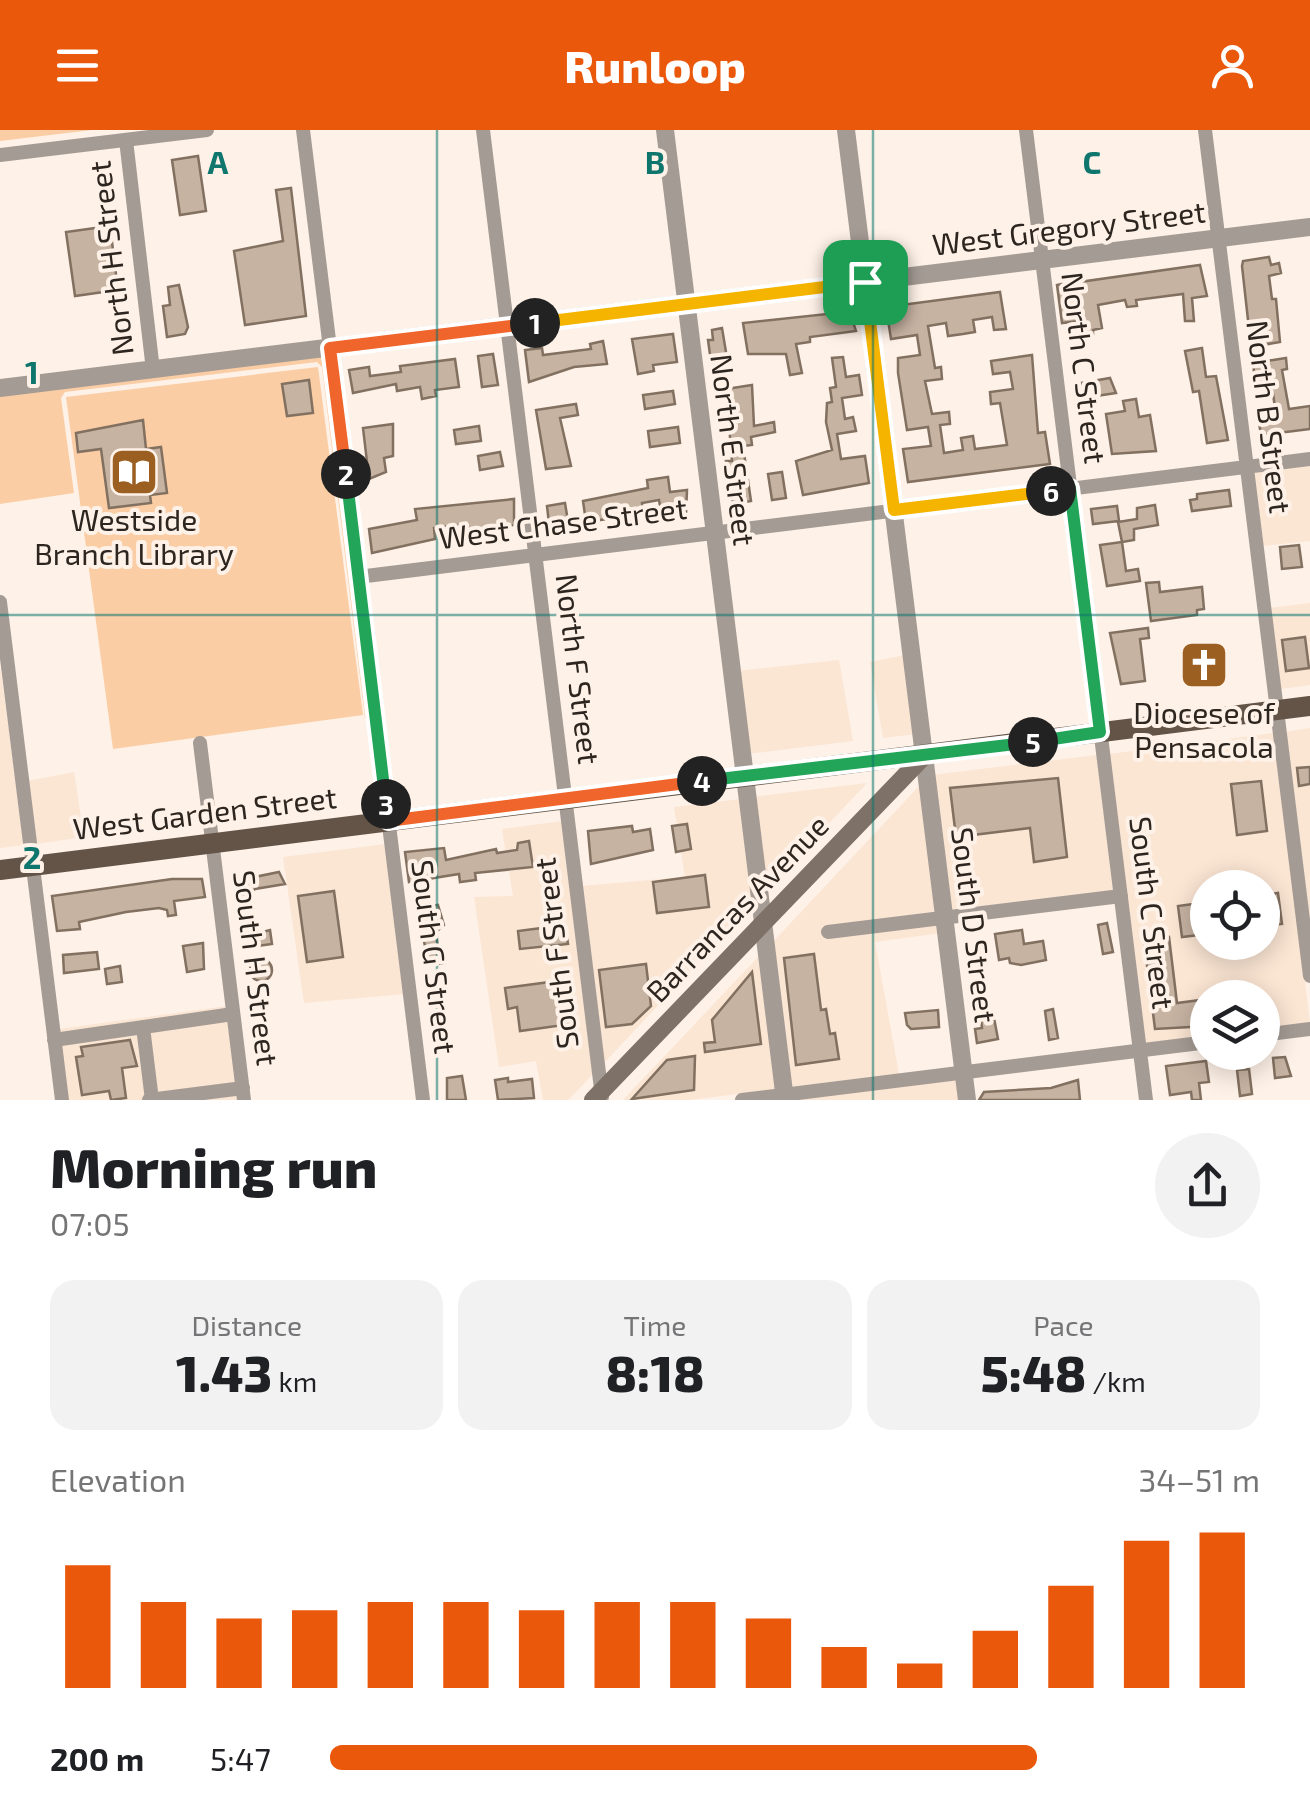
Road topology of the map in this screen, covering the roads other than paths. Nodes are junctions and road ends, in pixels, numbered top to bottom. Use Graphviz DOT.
graph roads {
  1 [pos="207,130"];
  2 [pos="303,130"];
  3 [pos="483,130"];
  4 [pos="664,130"];
  5 [pos="846,130"];
  6 [pos="1026,130"];
  7 [pos="1205,130"];
  8 [pos="126,140"];
  9 [pos="0,155"];
  10 [pos="1310,227"];
  11 [pos="1218,238"];
  12 [pos="1042,260"];
  13 [pos="865,282"];
  14 [pos="686,304"];
  15 [pos="507,326"];
  16 [pos="330,348"];
  17 [pos="153,370"];
  18 [pos="0,388"];
  19 [pos="1310,459"];
  20 [pos="1246,466"];
  21 [pos="1070,488"];
  22 [pos="894,510"];
  23 [pos="714,533"];
  24 [pos="535,555"];
  25 [pos="358,577"];
  26 [pos="0,602"];
  27 [pos="1,622"];
  28 [pos="1310,706"];
  29 [pos="1277,710"];
  30 [pos="1100,732"];
  31 [pos="200,743"];
  32 [pos="924,756"];
  33 [pos="744,776"];
  34 [pos="566,798"];
  35 [pos="388,821"];
  36 [pos="212,842"];
  37 [pos="33,866"];
  38 [pos="0,870"];
  39 [pos="1120,896"];
  40 [pos="944,917"];
  41 [pos="762,922"];
  42 [pos="828,932"];
  43 [pos="1310,976"];
  44 [pos="233,1014"];
  45 [pos="143,1027"];
  46 [pos="1310,1029"];
  47 [pos="1280,1033"];
  48 [pos="54,1040"];
  49 [pos="1190,1044"];
  50 [pos="1140,1050"];
  51 [pos="963,1072"];
  52 [pos="243,1094"];
  53 [pos="599,1097"];
  54 [pos="785,1097"];
  55 [pos="62,1100"];
  56 [pos="150,1100"];
  57 [pos="423,1100"];
  58 [pos="742,1100"];
  59 [pos="966,1100"];
  60 [pos="1146,1100"];
  1 -- 8 [label="street"];
  2 -- 16 [label="street, South G Street"];
  3 -- 15 [label="street, North F Street"];
  4 -- 14 [label="street, North E Street"];
  5 -- 13 [label="street, South D Street"];
  6 -- 12 [label="street, North C Street"];
  7 -- 11 [label="street, North B Street"];
  8 -- 9 [label="street"];
  8 -- 17 [label="street, North H Street"];
  10 -- 11 [label="street, West Gregory Street"];
  11 -- 12 [label="street, West Gregory Street"];
  11 -- 20 [label="street, North B Street"];
  12 -- 13 [label="street, West Gregory Street"];
  12 -- 21 [label="street, North C Street"];
  13 -- 14 [label="street, West Gregory Street"];
  13 -- 22 [label="street, South D Street"];
  14 -- 15 [label="street, West Gregory Street"];
  14 -- 23 [label="street, North E Street"];
  15 -- 16 [label="street, West Gregory Street"];
  15 -- 24 [label="street, North F Street"];
  16 -- 17 [label="street, West Gregory Street"];
  16 -- 25 [label="street, South G Street"];
  17 -- 18 [label="street, West Gregory Street"];
  19 -- 20 [label="street, West Chase Street"];
  20 -- 21 [label="street, West Chase Street"];
  20 -- 29 [label="street, North B Street"];
  21 -- 22 [label="street, West Chase Street"];
  21 -- 30 [label="street, North C Street"];
  22 -- 23 [label="street, West Chase Street"];
  22 -- 32 [label="street, South D Street"];
  23 -- 24 [label="street, West Chase Street"];
  23 -- 33 [label="street, North E Street"];
  24 -- 25 [label="street, West Chase Street"];
  24 -- 34 [label="street, North F Street"];
  25 -- 35 [label="street, South G Street"];
  26 -- 27 [label="street"];
  27 -- 37 [label="street"];
  28 -- 29 [label="main road, West Garden Street"];
  29 -- 30 [label="main road, West Garden Street"];
  29 -- 43 [label="street, North B Street"];
  30 -- 32 [label="main road, West Garden Street"];
  30 -- 39 [label="street, South C Street"];
  31 -- 36 [label="street"];
  32 -- 33 [label="main road, West Garden Street"];
  32 -- 40 [label="street, South D Street"];
  32 -- 41 [label="main road, Barrancas Avenue"];
  33 -- 34 [label="main road, West Garden Street"];
  33 -- 41 [label="street, North E Street"];
  34 -- 35 [label="main road, West Garden Street"];
  34 -- 53 [label="street, South F Street"];
  35 -- 36 [label="main road, West Garden Street"];
  35 -- 57 [label="street, South G Street"];
  36 -- 37 [label="main road, West Garden Street"];
  36 -- 44 [label="street, South H Street"];
  37 -- 38 [label="main road, West Garden Street"];
  37 -- 48 [label="street"];
  39 -- 40 [label="street"];
  39 -- 50 [label="street, South C Street"];
  40 -- 42 [label="street"];
  40 -- 51 [label="street, South D Street"];
  41 -- 53 [label="main road, Barrancas Avenue"];
  41 -- 54 [label="street, North E Street"];
  44 -- 45 [label="street"];
  44 -- 52 [label="street, South H Street"];
  45 -- 48 [label="street"];
  45 -- 56 [label="street"];
  46 -- 47 [label="street"];
  48 -- 55 [label="street"];
  49 -- 50 [label="street"];
  50 -- 51 [label="street"];
  50 -- 60 [label="street, South C Street"];
  51 -- 54 [label="street"];
  51 -- 59 [label="street, South D Street"];
  52 -- 56 [label="street"];
  54 -- 58 [label="street"];
}
